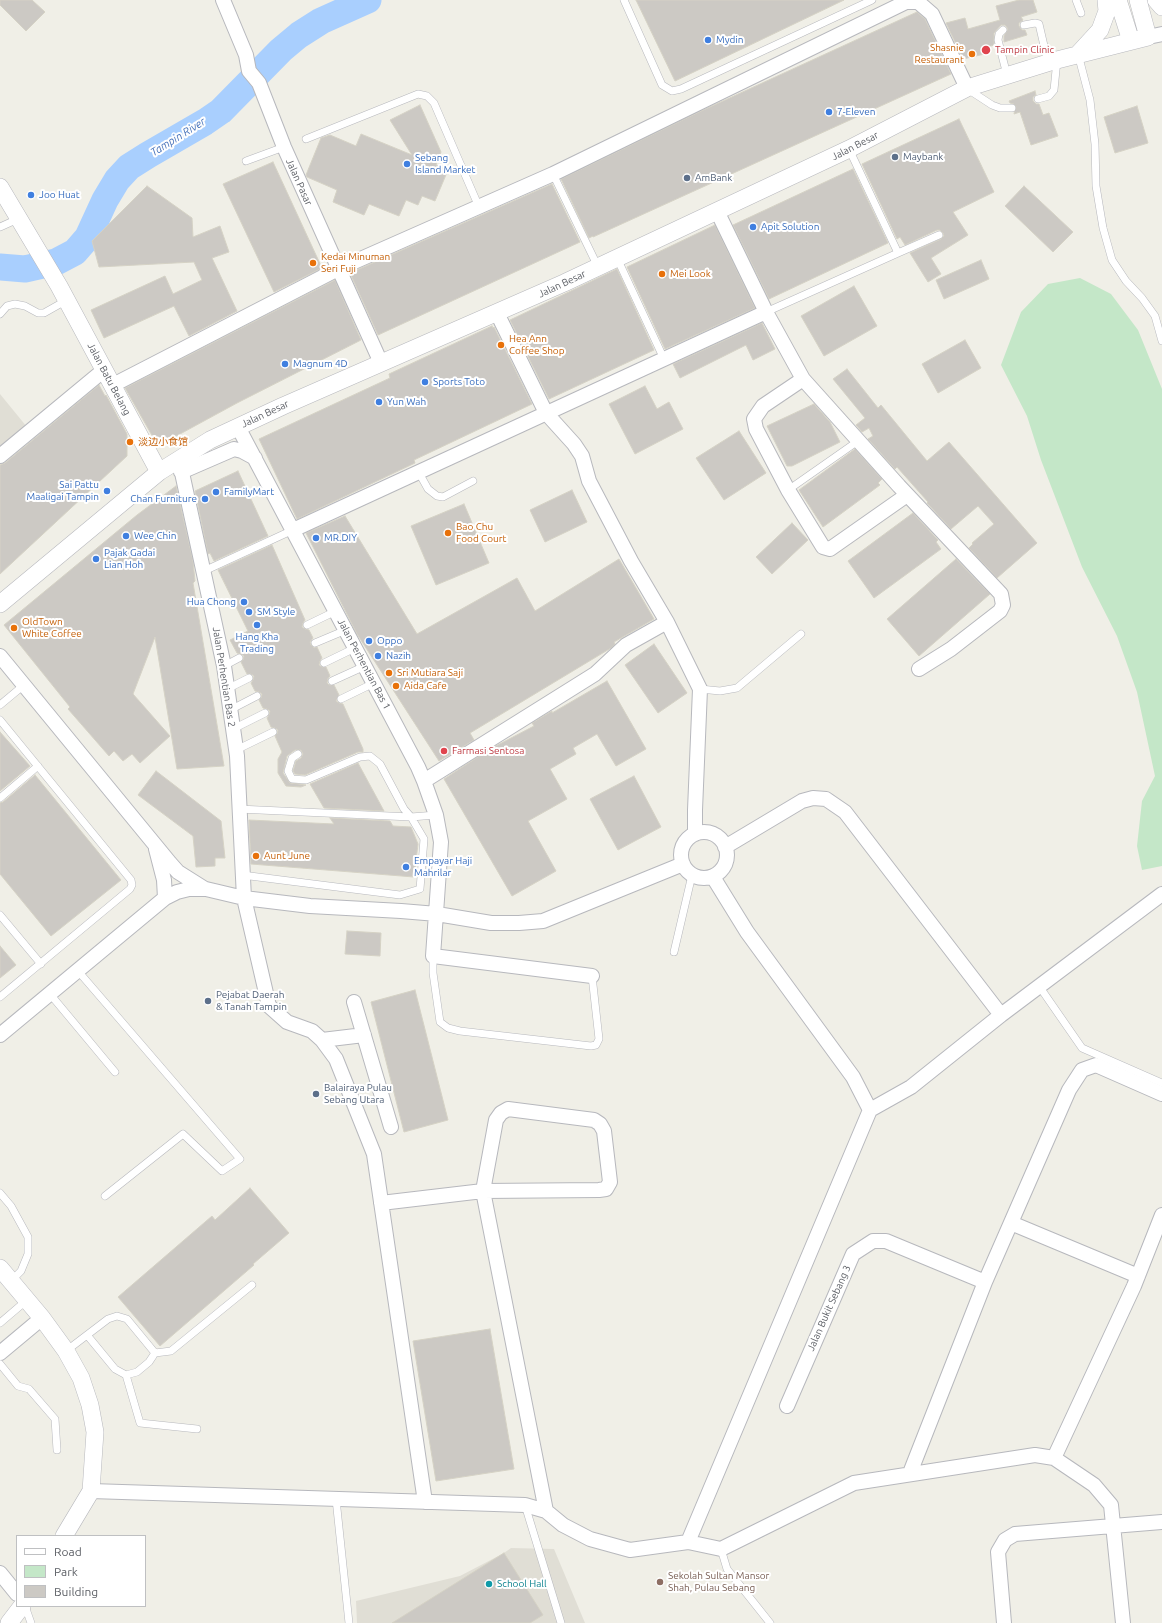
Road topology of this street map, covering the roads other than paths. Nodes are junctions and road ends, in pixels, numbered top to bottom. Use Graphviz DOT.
graph roads {
  1 [pos="223,0"];
  2 [pos="624,0"];
  3 [pos="872,0"];
  4 [pos="1076,0"];
  5 [pos="1106,0"];
  6 [pos="1118,0"];
  7 [pos="1138,0"];
  8 [pos="1156,0"];
  9 [pos="1162,7"];
  10 [pos="1081,14"];
  11 [pos="1024,25"];
  12 [pos="1003,30"];
  13 [pos="1155,36"];
  14 [pos="1131,41"];
  15 [pos="1078,54"];
  16 [pos="1053,61"];
  17 [pos="1007,75"];
  18 [pos="967,88"];
  19 [pos="1038,99"];
  20 [pos="1012,108"];
  21 [pos="306,139"];
  22 [pos="284,147"];
  23 [pos="849,149"];
  24 [pos="246,161"];
  25 [pos="553,174"];
  26 [pos="0,187"];
  27 [pos="479,207"];
  28 [pos="717,211"];
  29 [pos="20,218"];
  30 [pos="0,227"];
  31 [pos="939,235"];
  32 [pos="898,253"];
  33 [pos="617,258"];
  34 [pos="598,267"];
  35 [pos="338,269"];
  36 [pos="63,293"];
  37 [pos="766,312"];
  38 [pos="497,313"];
  39 [pos="0,314"];
  40 [pos="1162,341"];
  41 [pos="664,359"];
  42 [pos="381,363"];
  43 [pos="104,370"];
  44 [pos="803,379"];
  45 [pos="113,386"];
  46 [pos="546,413"];
  47 [pos="238,427"];
  48 [pos="858,440"];
  49 [pos="0,456"];
  50 [pos="255,458"];
  51 [pos="180,466"];
  52 [pos="418,471"];
  53 [pos="159,472"];
  54 [pos="473,481"];
  55 [pos="788,490"];
  56 [pos="907,495"];
  57 [pos="293,530"];
  58 [pos="204,571"];
  59 [pos="0,604"];
  60 [pos="336,611"];
  61 [pos="667,622"];
  62 [pos="307,625"];
  63 [pos="346,630"];
  64 [pos="801,634"];
  65 [pos="316,643"];
  66 [pos="356,648"];
  67 [pos="0,656"];
  68 [pos="239,658"];
  69 [pos="324,663"];
  70 [pos="224,666"];
  71 [pos="365,666"];
  72 [pos="919,668"];
  73 [pos="249,678"];
  74 [pos="332,681"];
  75 [pos="374,683"];
  76 [pos="24,685"];
  77 [pos="227,689"];
  78 [pos="700,689"];
  79 [pos="257,696"];
  80 [pos="341,699"];
  81 [pos="0,704"];
  82 [pos="230,710"];
  83 [pos="265,713"];
  84 [pos="0,720"];
  85 [pos="233,729"];
  86 [pos="273,732"];
  87 [pos="236,750"];
  88 [pos="298,754"];
  89 [pos="38,766"];
  90 [pos="424,781"];
  91 [pos="0,798"];
  92 [pos="238,809"];
  93 [pos="436,815"];
  94 [pos="411,818"];
  95 [pos="695,834"];
  96 [pos="154,842"];
  97 [pos="725,847"];
  98 [pos="683,864"];
  99 [pos="692,875"];
  100 [pos="242,876"];
  101 [pos="713,877"];
  102 [pos="206,890"];
  103 [pos="1162,894"];
  104 [pos="165,898"];
  105 [pos="244,898"];
  106 [pos="437,914"];
  107 [pos="0,915"];
  108 [pos="674,952"];
  109 [pos="433,956"];
  110 [pos="41,964"];
  111 [pos="78,971"];
  112 [pos="592,976"];
  113 [pos="1039,986"];
  114 [pos="50,994"];
  115 [pos="0,997"];
  116 [pos="354,1002"];
  117 [pos="1001,1015"];
  118 [pos="364,1035"];
  119 [pos="0,1036"];
  120 [pos="322,1040"];
  121 [pos="115,1072"];
  122 [pos="1162,1083"];
  123 [pos="1162,1094"];
  124 [pos="870,1110"];
  125 [pos="390,1127"];
  126 [pos="483,1191"];
  127 [pos="0,1193"];
  128 [pos="105,1196"];
  129 [pos="381,1203"];
  130 [pos="1162,1215"];
  131 [pos="1011,1223"];
  132 [pos="5,1275"];
  133 [pos="1138,1276"];
  134 [pos="985,1282"];
  135 [pos="252,1285"];
  136 [pos="27,1300"];
  137 [pos="42,1318"];
  138 [pos="0,1323"];
  139 [pos="87,1335"];
  140 [pos="66,1351"];
  141 [pos="0,1353"];
  142 [pos="155,1353"];
  143 [pos="0,1364"];
  144 [pos="126,1375"];
  145 [pos="787,1406"];
  146 [pos="197,1429"];
  147 [pos="57,1450"];
  148 [pos="1054,1458"];
  149 [pos="910,1473"];
  150 [pos="91,1491"];
  151 [pos="336,1499"];
  152 [pos="424,1502"];
  153 [pos="525,1505"];
  154 [pos="546,1511"];
  155 [pos="1162,1522"];
  156 [pos="1114,1526"];
  157 [pos="65,1535"];
  158 [pos="688,1542"];
  159 [pos="721,1549"];
  160 [pos="0,1573"];
  161 [pos="16,1593"];
  162 [pos="21,1607"];
  163 [pos="25,1607"];
  164 [pos="9,1623"];
  165 [pos="31,1623"];
  166 [pos="349,1623"];
  167 [pos="561,1623"];
  168 [pos="770,1623"];
  169 [pos="1004,1623"];
  170 [pos="1123,1623"];
  1 -- 22 [label="street, Jalan Pasar"];
  2 -- 3 [label="lane"];
  4 -- 10 [label="lane"];
  5 -- 15 [label="street"];
  6 -- 14 [label="street"];
  7 -- 13 [label="street"];
  8 -- 9 [label="street"];
  11 -- 16 [label="lane"];
  12 -- 17 [label="lane"];
  13 -- 14 [label="street, Jalan Besar"];
  14 -- 15 [label="street, Jalan Besar"];
  15 -- 16 [label="street, Jalan Besar"];
  15 -- 40 [label="lane"];
  16 -- 17 [label="street, Jalan Besar"];
  16 -- 19 [label="lane"];
  17 -- 18 [label="street, Jalan Besar"];
  18 -- 20 [label="lane"];
  18 -- 23 [label="street, Jalan Besar"];
  18 -- 25 [label="street"];
  21 -- 27 [label="lane"];
  22 -- 24 [label="lane"];
  22 -- 35 [label="street, Jalan Pasar"];
  23 -- 28 [label="street, Jalan Besar"];
  23 -- 32 [label="lane"];
  25 -- 27 [label="street"];
  25 -- 34 [label="lane"];
  26 -- 29 [label="street, Jalan Batu Belang"];
  27 -- 35 [label="street"];
  28 -- 33 [label="street, Jalan Besar"];
  28 -- 37 [label="street"];
  29 -- 30 [label="lane"];
  29 -- 36 [label="street, Jalan Batu Belang"];
  31 -- 32 [label="lane"];
  32 -- 37 [label="lane"];
  33 -- 34 [label="street, Jalan Besar"];
  33 -- 41 [label="lane"];
  34 -- 38 [label="street, Jalan Besar"];
  35 -- 42 [label="street, Jalan Pasar"];
  35 -- 45 [label="street"];
  36 -- 39 [label="lane"];
  36 -- 43 [label="street, Jalan Batu Belang"];
  37 -- 41 [label="street"];
  37 -- 44 [label="street"];
  38 -- 42 [label="street, Jalan Besar"];
  38 -- 46 [label="street"];
  41 -- 46 [label="street"];
  42 -- 47 [label="street, Jalan Besar"];
  43 -- 45 [label="street, Jalan Batu Belang"];
  43 -- 49 [label="street"];
  44 -- 48 [label="street"];
  44 -- 55 [label="street"];
  45 -- 53 [label="street, Jalan Batu Belang"];
  46 -- 52 [label="street"];
  46 -- 61 [label="street"];
  47 -- 50 [label="street, Jalan Perhentian Bas 1"];
  47 -- 51 [label="street, Jalan Besar"];
  48 -- 55 [label="lane"];
  48 -- 56 [label="street"];
  50 -- 51 [label="street"];
  50 -- 57 [label="street, Jalan Perhentian Bas 1"];
  51 -- 53 [label="street, Jalan Besar"];
  51 -- 58 [label="street, Jalan Perhentian Bas 2"];
  52 -- 54 [label="lane"];
  52 -- 57 [label="street"];
  53 -- 59 [label="street, Jalan Besar"];
  55 -- 56 [label="street"];
  56 -- 72 [label="street"];
  57 -- 58 [label="lane"];
  57 -- 60 [label="street, Jalan Perhentian Bas 1"];
  58 -- 70 [label="street, Jalan Perhentian Bas 2"];
  60 -- 62 [label="lane"];
  60 -- 63 [label="street, Jalan Perhentian Bas 1"];
  61 -- 78 [label="street"];
  61 -- 90 [label="street"];
  63 -- 65 [label="lane"];
  63 -- 66 [label="street, Jalan Perhentian Bas 1"];
  64 -- 78 [label="lane"];
  66 -- 69 [label="lane"];
  66 -- 71 [label="street, Jalan Perhentian Bas 1"];
  67 -- 76 [label="street"];
  68 -- 70 [label="lane"];
  70 -- 77 [label="street, Jalan Perhentian Bas 2"];
  71 -- 74 [label="lane"];
  71 -- 75 [label="street, Jalan Perhentian Bas 1"];
  73 -- 77 [label="lane"];
  75 -- 80 [label="lane"];
  75 -- 90 [label="street, Jalan Perhentian Bas 1"];
  76 -- 81 [label="lane"];
  76 -- 96 [label="street"];
  77 -- 82 [label="street, Jalan Perhentian Bas 2"];
  78 -- 95 [label="street"];
  79 -- 82 [label="lane"];
  82 -- 85 [label="street, Jalan Perhentian Bas 2"];
  83 -- 85 [label="lane"];
  84 -- 89 [label="lane"];
  85 -- 87 [label="street, Jalan Perhentian Bas 2"];
  86 -- 87 [label="lane"];
  87 -- 92 [label="street, Jalan Perhentian Bas 2"];
  88 -- 94 [label="lane"];
  89 -- 91 [label="lane"];
  89 -- 110 [label="lane"];
  90 -- 93 [label="street, Jalan Perhentian Bas 1"];
  92 -- 94 [label="lane"];
  92 -- 100 [label="street, Jalan Perhentian Bas 2"];
  93 -- 94 [label="lane"];
  93 -- 106 [label="street, Jalan Perhentian Bas 1"];
  94 -- 100 [label="lane"];
  95 -- 97 [label="street"];
  95 -- 98 [label="street"];
  96 -- 102 [label="street"];
  96 -- 104 [label="street"];
  97 -- 101 [label="street"];
  97 -- 117 [label="street"];
  98 -- 99 [label="street"];
  98 -- 106 [label="street"];
  99 -- 101 [label="street"];
  99 -- 108 [label="lane"];
  100 -- 105 [label="street, Jalan Perhentian Bas 2"];
  101 -- 124 [label="street"];
  102 -- 104 [label="street"];
  102 -- 105 [label="street"];
  103 -- 113 [label="street"];
  104 -- 111 [label="street"];
  105 -- 106 [label="street"];
  105 -- 120 [label="street, Jalan Perhentian Bas 2"];
  106 -- 109 [label="street, Jalan Perhentian Bas 1"];
  107 -- 110 [label="lane"];
  109 -- 112 [label="street"];
  109 -- 112 [label="lane"];
  110 -- 115 [label="lane"];
  111 -- 114 [label="street"];
  111 -- 128 [label="lane"];
  113 -- 117 [label="street"];
  113 -- 122 [label="lane"];
  114 -- 119 [label="street"];
  114 -- 121 [label="lane"];
  116 -- 118 [label="street"];
  117 -- 124 [label="street"];
  118 -- 120 [label="street"];
  118 -- 125 [label="street"];
  120 -- 129 [label="street, Jalan Perhentian Bas 2"];
  123 -- 131 [label="street"];
  124 -- 158 [label="street"];
  126 -- 126 [label="street"];
  126 -- 129 [label="street"];
  126 -- 154 [label="street"];
  127 -- 132 [label="lane"];
  129 -- 152 [label="street, Jalan Perhentian Bas 2"];
  130 -- 133 [label="street"];
  131 -- 133 [label="street"];
  131 -- 134 [label="street"];
  132 -- 136 [label="street"];
  133 -- 148 [label="street"];
  134 -- 145 [label="street, Jalan Bukit Sebang 3"];
  134 -- 149 [label="street"];
  135 -- 142 [label="lane"];
  136 -- 137 [label="street"];
  136 -- 138 [label="lane"];
  137 -- 140 [label="street"];
  137 -- 141 [label="street"];
  139 -- 140 [label="lane"];
  139 -- 142 [label="lane"];
  139 -- 144 [label="lane"];
  140 -- 150 [label="street"];
  142 -- 144 [label="lane"];
  143 -- 147 [label="lane"];
  144 -- 146 [label="lane"];
  148 -- 149 [label="street"];
  148 -- 156 [label="street"];
  149 -- 159 [label="street"];
  150 -- 151 [label="street"];
  150 -- 157 [label="street"];
  151 -- 152 [label="street"];
  151 -- 166 [label="lane"];
  152 -- 153 [label="street"];
  153 -- 154 [label="street"];
  153 -- 167 [label="lane"];
  154 -- 158 [label="street"];
  155 -- 156 [label="street"];
  156 -- 169 [label="street"];
  156 -- 170 [label="street"];
  158 -- 159 [label="street"];
  159 -- 168 [label="lane"];
  160 -- 161 [label="street"];
  162 -- 164 [label="street"];
  163 -- 165 [label="lane"];
}
